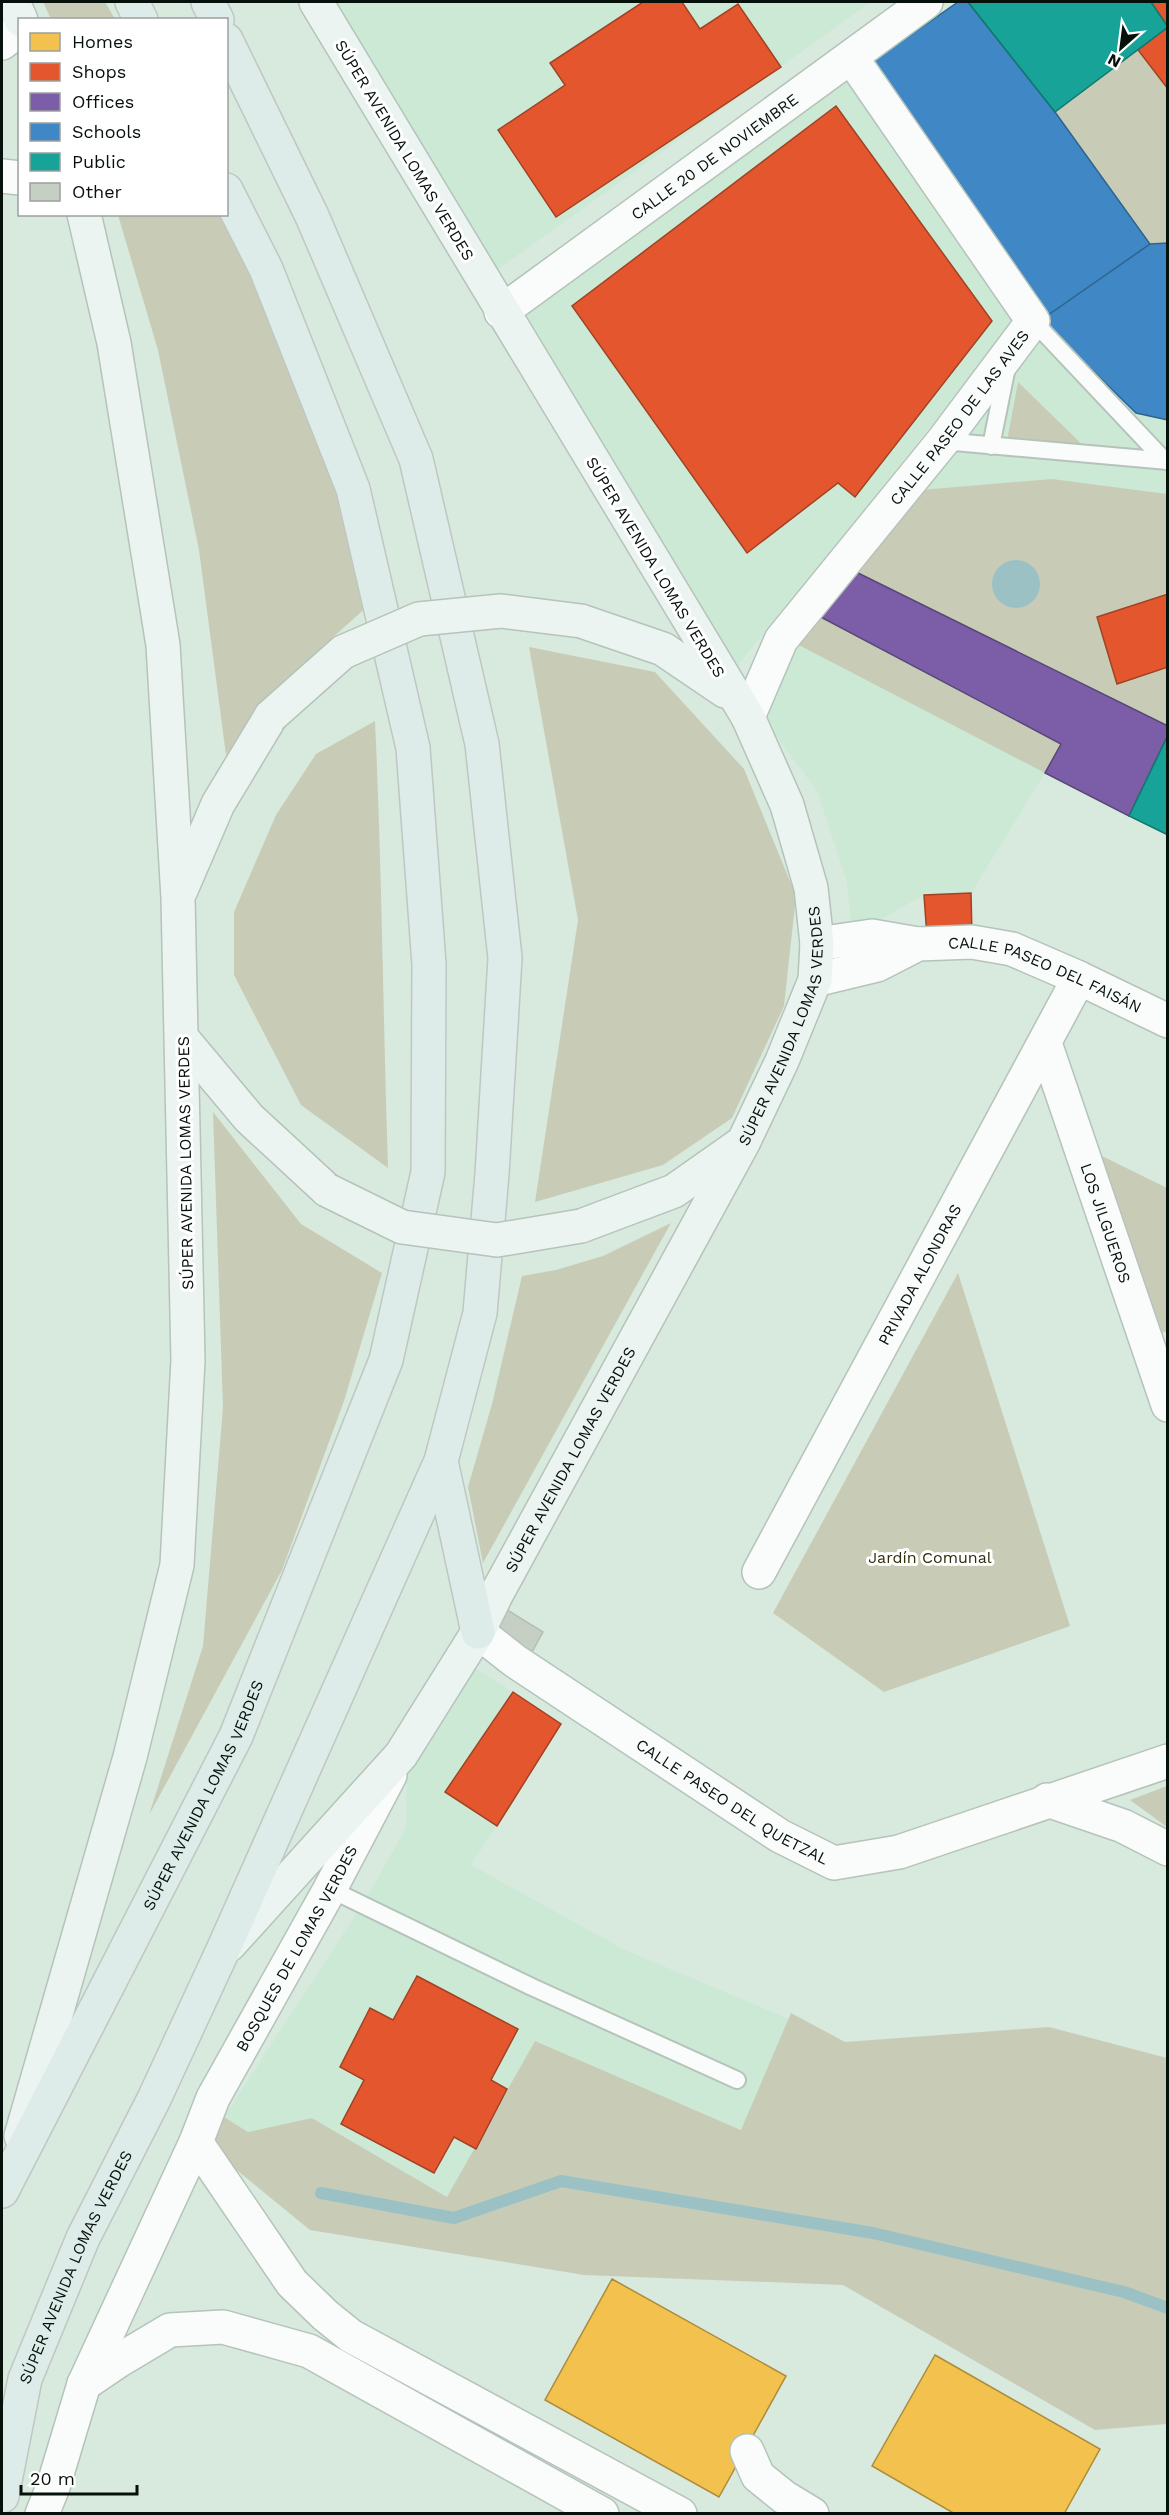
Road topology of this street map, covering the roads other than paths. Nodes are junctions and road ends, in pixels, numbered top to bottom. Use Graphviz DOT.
graph roads {
  1 [pos="13,2"];
  2 [pos="132,2"];
  3 [pos="208,2"];
  4 [pos="316,2"];
  5 [pos="926,2"];
  6 [pos="20,18"];
  7 [pos="140,18"];
  8 [pos="216,18"];
  9 [pos="18,29"];
  10 [pos="18,30"];
  11 [pos="2,33"];
  12 [pos="2,43"];
  13 [pos="228,44"];
  14 [pos="851,57"];
  15 [pos="2,176"];
  16 [pos="18,178"];
  17 [pos="228,194"];
  18 [pos="84,216"];
  19 [pos="501,312"];
  20 [pos="1033,321"];
  21 [pos="1010,350"];
  22 [pos="942,441"];
  23 [pos="991,446"];
  24 [pos="1166,461"];
  25 [pos="741,707"];
  26 [pos="178,898"];
  27 [pos="817,944"];
  28 [pos="918,944"];
  29 [pos="1080,978"];
  30 [pos="814,980"];
  31 [pos="1167,1021"];
  32 [pos="182,1038"];
  33 [pos="1044,1042"];
  34 [pos="744,1141"];
  35 [pos="1167,1405"];
  36 [pos="441,1461"];
  37 [pos="759,1572"];
  38 [pos="478,1632"];
  39 [pos="400,1755"];
  40 [pos="1167,1761"];
  41 [pos="1047,1800"];
  42 [pos="1167,1849"];
  43 [pos="330,1889"];
  44 [pos="223,1950"];
  45 [pos="737,2080"];
  46 [pos="196,2142"];
  47 [pos="7,2180"];
  48 [pos="351,2336"];
  49 [pos="341,2368"];
  50 [pos="431,2379"];
  51 [pos="84,2385"];
  52 [pos="419,2412"];
  53 [pos="747,2451"];
  54 [pos="2,2496"];
  55 [pos="639,2504"];
  56 [pos="42,2514"];
  57 [pos="602,2514"];
  58 [pos="681,2514"];
  59 [pos="812,2514"];
  1 -- 6 [label="main road"];
  2 -- 7 [label="main road"];
  3 -- 8 [label="main road"];
  4 -- 19 [label="main road, SÚPER AVENIDA LOMAS VERDES"];
  5 -- 14 [label="street, CALLE 20 DE NOVIEMBRE"];
  9 -- 11 [label="street"];
  10 -- 12 [label="street"];
  13 -- 36 [label="main road, SÚPER AVENIDA LOMAS VERDES"];
  14 -- 19 [label="street, CALLE 20 DE NOVIEMBRE"];
  14 -- 20 [label="street, CALLE PASEO DE LAS AVES"];
  15 -- 16 [label="street"];
  17 -- 47 [label="main road, SÚPER AVENIDA LOMAS VERDES"];
  18 -- 26 [label="main road, SÚPER AVENIDA LOMAS VERDES"];
  19 -- 25 [label="main road, SÚPER AVENIDA LOMAS VERDES"];
  20 -- 21 [label="street, CALLE PASEO DE LAS AVES"];
  20 -- 24 [label="lane"];
  21 -- 22 [label="street, CALLE PASEO DE LAS AVES"];
  21 -- 23 [label="lane"];
  22 -- 23 [label="lane"];
  22 -- 25 [label="street, CALLE PASEO DE LAS AVES"];
  23 -- 24 [label="lane"];
  25 -- 26 [label="main road, bridge"];
  25 -- 27 [label="main road, SÚPER AVENIDA LOMAS VERDES"];
  26 -- 32 [label="main road, SÚPER AVENIDA LOMAS VERDES"];
  27 -- 28 [label="street, CALLE PASEO DEL FAISÁN"];
  27 -- 30 [label="main road, SÚPER AVENIDA LOMAS VERDES"];
  28 -- 29 [label="street, CALLE PASEO DEL FAISÁN"];
  28 -- 30 [label="street, CALLE PASEO DEL FAISÁN"];
  29 -- 31 [label="street, CALLE PASEO DEL FAISÁN"];
  29 -- 33 [label="street, PRIVADA ALONDRAS"];
  30 -- 34 [label="main road, SÚPER AVENIDA LOMAS VERDES"];
  32 -- 34 [label="main road, bridge"];
  32 -- 47 [label="main road, SÚPER AVENIDA LOMAS VERDES"];
  33 -- 35 [label="street, LOS JILGUEROS"];
  33 -- 37 [label="street, PRIVADA ALONDRAS"];
  34 -- 38 [label="main road, SÚPER AVENIDA LOMAS VERDES"];
  36 -- 38 [label="main road"];
  36 -- 44 [label="main road, SÚPER AVENIDA LOMAS VERDES"];
  38 -- 39 [label="main road, SÚPER AVENIDA LOMAS VERDES"];
  38 -- 41 [label="street, CALLE PASEO DEL QUETZAL"];
  39 -- 43 [label="street, BOSQUES DE LOMAS VERDES"];
  39 -- 44 [label="main road, SÚPER AVENIDA LOMAS VERDES"];
  40 -- 41 [label="street, CALLE PASEO DEL QUETZAL"];
  41 -- 42 [label="street"];
  43 -- 45 [label="lane"];
  43 -- 46 [label="street, BOSQUES DE LOMAS VERDES"];
  44 -- 54 [label="main road, SÚPER AVENIDA LOMAS VERDES"];
  46 -- 48 [label="street"];
  46 -- 51 [label="street, BOSQUES DE LOMAS VERDES"];
  48 -- 49 [label="street"];
  48 -- 50 [label="street"];
  49 -- 51 [label="street"];
  49 -- 52 [label="street"];
  50 -- 52 [label="street"];
  50 -- 55 [label="street"];
  51 -- 56 [label="street, BOSQUES DE LOMAS VERDES"];
  52 -- 57 [label="street"];
  53 -- 59 [label="street"];
  55 -- 58 [label="street"];
}
